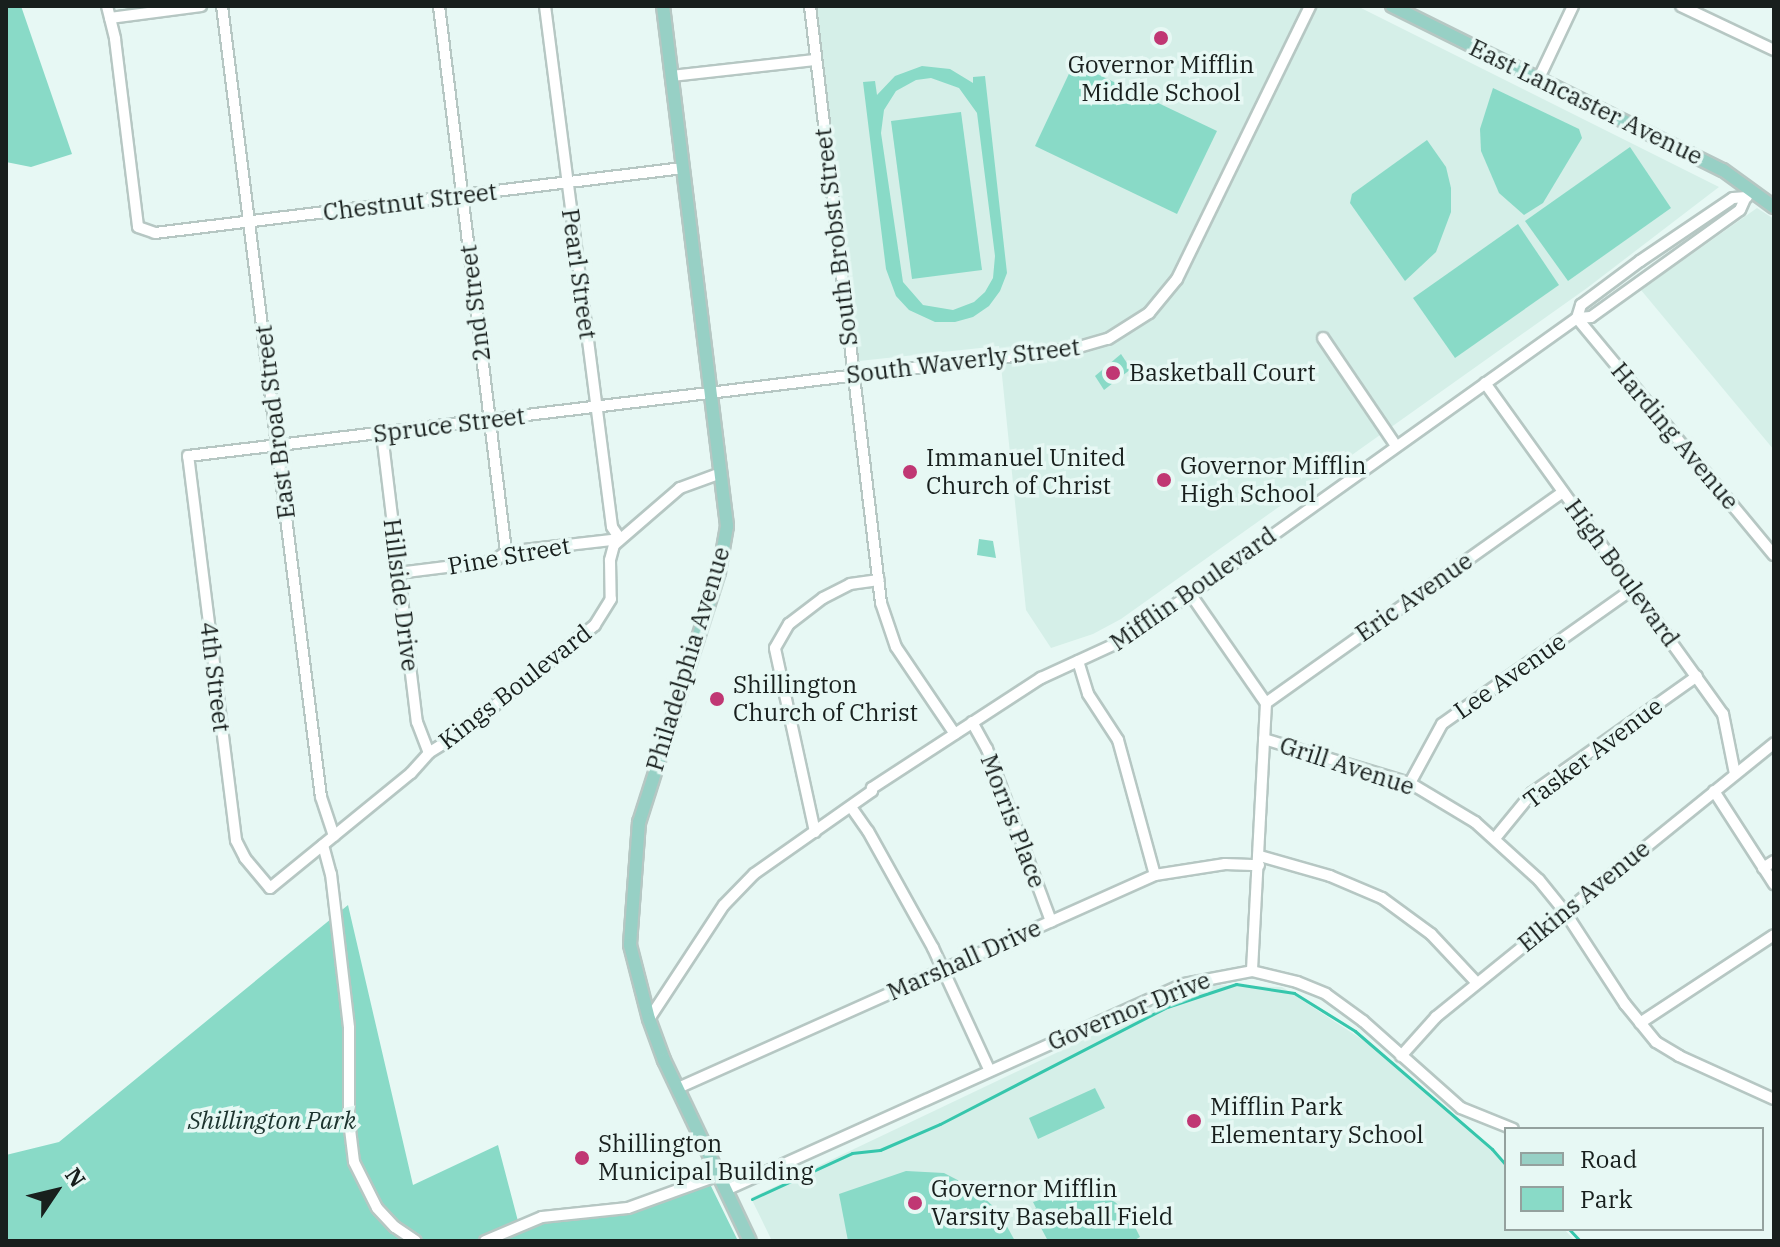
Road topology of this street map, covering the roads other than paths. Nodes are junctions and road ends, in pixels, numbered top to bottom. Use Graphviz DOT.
graph roads {
  1 [pos="107,6"];
  2 [pos="201,6"];
  3 [pos="222,6"];
  4 [pos="439,6"];
  5 [pos="545,6"];
  6 [pos="663,6"];
  7 [pos="810,6"];
  8 [pos="1310,6"];
  9 [pos="1392,6"];
  10 [pos="1573,6"];
  11 [pos="1681,6"];
  12 [pos="110,18"];
  13 [pos="1774,50"];
  14 [pos="814,60"];
  15 [pos="672,76"];
  16 [pos="1539,78"];
  17 [pos="683,168"];
  18 [pos="567,182"];
  19 [pos="463,195"];
  20 [pos="1749,196"];
  21 [pos="1774,207"];
  22 [pos="250,222"];
  23 [pos="1577,318"];
  24 [pos="1323,338"];
  25 [pos="853,376"];
  26 [pos="1485,383"];
  27 [pos="710,392"];
  28 [pos="597,406"];
  29 [pos="490,421"];
  30 [pos="382,434"];
  31 [pos="277,445"];
  32 [pos="1396,446"];
  33 [pos="188,456"];
  34 [pos="721,473"];
  35 [pos="1563,492"];
  36 [pos="620,539"];
  37 [pos="506,552"];
  38 [pos="1774,555"];
  39 [pos="398,573"];
  40 [pos="879,580"];
  41 [pos="1633,589"];
  42 [pos="1189,592"];
  43 [pos="1078,661"];
  44 [pos="1697,676"];
  45 [pos="1266,703"];
  46 [pos="972,722"];
  47 [pos="955,734"];
  48 [pos="1264,739"];
  49 [pos="1774,743"];
  50 [pos="429,753"];
  51 [pos="1735,774"];
  52 [pos="1410,783"];
  53 [pos="1714,791"];
  54 [pos="851,807"];
  55 [pos="815,832"];
  56 [pos="334,836"];
  57 [pos="1496,837"];
  58 [pos="323,845"];
  59 [pos="1260,860"];
  60 [pos="1774,861"];
  61 [pos="1763,868"];
  62 [pos="1155,875"];
  63 [pos="1774,884"];
  64 [pos="270,888"];
  65 [pos="1565,912"];
  66 [pos="1051,921"];
  67 [pos="1774,935"];
  68 [pos="943,969"];
  69 [pos="1252,971"];
  70 [pos="1477,983"];
  71 [pos="649,1019"];
  72 [pos="1640,1023"];
  73 [pos="1401,1056"];
  74 [pos="989,1069"];
  75 [pos="678,1088"];
  76 [pos="1774,1099"];
  77 [pos="1508,1127"];
  78 [pos="719,1175"];
  79 [pos="726,1190"];
  80 [pos="416,1241"];
  81 [pos="485,1241"];
  82 [pos="750,1241"];
  1 -- 12 [label="street"];
  2 -- 12 [label="street"];
  3 -- 22 [label="street, East Broad Street"];
  4 -- 19 [label="street, 2nd Street"];
  5 -- 18 [label="street, Pearl Street"];
  6 -- 15 [label="main road, Philadelphia Avenue"];
  7 -- 14 [label="street, South Brobst Street"];
  8 -- 25 [label="street, South Waverly Street"];
  9 -- 16 [label="main road, East Lancaster Avenue"];
  10 -- 16 [label="street"];
  11 -- 13 [label="street"];
  12 -- 22 [label="street, Chestnut Street"];
  14 -- 15 [label="street"];
  14 -- 25 [label="street, South Brobst Street"];
  15 -- 17 [label="main road, Philadelphia Avenue"];
  16 -- 20 [label="main road, East Lancaster Avenue"];
  17 -- 18 [label="street, Chestnut Street"];
  17 -- 27 [label="main road, Philadelphia Avenue"];
  18 -- 19 [label="street, Chestnut Street"];
  18 -- 28 [label="street, Pearl Street"];
  19 -- 22 [label="street, Chestnut Street"];
  19 -- 29 [label="street, 2nd Street"];
  20 -- 21 [label="main road, East Lancaster Avenue"];
  20 -- 23 [label="street, Mifflin Boulevard"];
  20 -- 23 [label="street, Mifflin Boulevard"];
  22 -- 31 [label="street, East Broad Street"];
  23 -- 26 [label="street, Mifflin Boulevard"];
  23 -- 38 [label="street, Harding Avenue"];
  24 -- 32 [label="street"];
  25 -- 27 [label="street, South Waverly Street"];
  25 -- 40 [label="street, South Brobst Street"];
  26 -- 32 [label="street, Mifflin Boulevard"];
  26 -- 35 [label="street, High Boulevard"];
  27 -- 28 [label="street, Spruce Street"];
  27 -- 34 [label="main road, Philadelphia Avenue"];
  28 -- 29 [label="street, Spruce Street"];
  28 -- 36 [label="street, Pearl Street"];
  29 -- 30 [label="street, Spruce Street"];
  29 -- 37 [label="street, 2nd Street"];
  30 -- 31 [label="street, Spruce Street"];
  30 -- 39 [label="street, Hillside Drive"];
  31 -- 33 [label="street, Spruce Street"];
  31 -- 56 [label="street, East Broad Street"];
  32 -- 42 [label="street, Mifflin Boulevard"];
  33 -- 64 [label="street, 4th Street"];
  34 -- 36 [label="street"];
  34 -- 71 [label="main road, Philadelphia Avenue"];
  35 -- 41 [label="street, High Boulevard"];
  35 -- 45 [label="street, Eric Avenue"];
  36 -- 37 [label="street, Pine Street"];
  36 -- 50 [label="street, Kings Boulevard"];
  37 -- 39 [label="street, Pine Street"];
  39 -- 50 [label="street, Hillside Drive"];
  40 -- 47 [label="street, South Brobst Street"];
  40 -- 55 [label="street"];
  41 -- 44 [label="street, High Boulevard"];
  41 -- 52 [label="street, Lee Avenue"];
  42 -- 43 [label="street, Mifflin Boulevard"];
  42 -- 45 [label="street, Grill Avenue"];
  43 -- 46 [label="street, Mifflin Boulevard"];
  43 -- 62 [label="street"];
  44 -- 51 [label="street, High Boulevard"];
  44 -- 57 [label="street, Tasker Avenue"];
  45 -- 48 [label="street, Grill Avenue"];
  46 -- 47 [label="street, Mifflin Boulevard"];
  46 -- 66 [label="street, Morris Place"];
  47 -- 54 [label="street, Mifflin Boulevard"];
  48 -- 52 [label="street, Grill Avenue"];
  48 -- 59 [label="street"];
  49 -- 51 [label="street, Elkins Avenue"];
  50 -- 56 [label="street, Kings Boulevard"];
  51 -- 53 [label="street, Elkins Avenue"];
  52 -- 57 [label="street, Grill Avenue"];
  53 -- 61 [label="street"];
  53 -- 65 [label="street, Elkins Avenue"];
  54 -- 55 [label="street, Mifflin Boulevard"];
  54 -- 68 [label="street"];
  55 -- 71 [label="street, Mifflin Boulevard"];
  56 -- 58 [label="street, Kings Boulevard"];
  57 -- 65 [label="street, Grill Avenue"];
  58 -- 64 [label="street, Kings Boulevard"];
  58 -- 80 [label="street"];
  59 -- 62 [label="street, Marshall Drive"];
  59 -- 69 [label="street"];
  59 -- 70 [label="street, Marshall Drive"];
  60 -- 61 [label="street"];
  61 -- 63 [label="street"];
  62 -- 66 [label="street, Marshall Drive"];
  65 -- 70 [label="street, Elkins Avenue"];
  65 -- 72 [label="street, Grill Avenue"];
  66 -- 68 [label="street, Marshall Drive"];
  67 -- 72 [label="street"];
  68 -- 74 [label="street"];
  68 -- 75 [label="street, Marshall Drive"];
  69 -- 73 [label="street, Governor Drive"];
  69 -- 74 [label="street, Governor Drive"];
  70 -- 73 [label="street, Elkins Avenue"];
  71 -- 75 [label="main road, Philadelphia Avenue"];
  72 -- 76 [label="street, Grill Avenue"];
  73 -- 77 [label="street, Governor Drive"];
  74 -- 79 [label="street, Governor Drive"];
  75 -- 78 [label="main road, Philadelphia Avenue"];
  78 -- 79 [label="main road, Philadelphia Avenue"];
  78 -- 81 [label="street"];
  79 -- 82 [label="main road, Philadelphia Avenue"];
}
